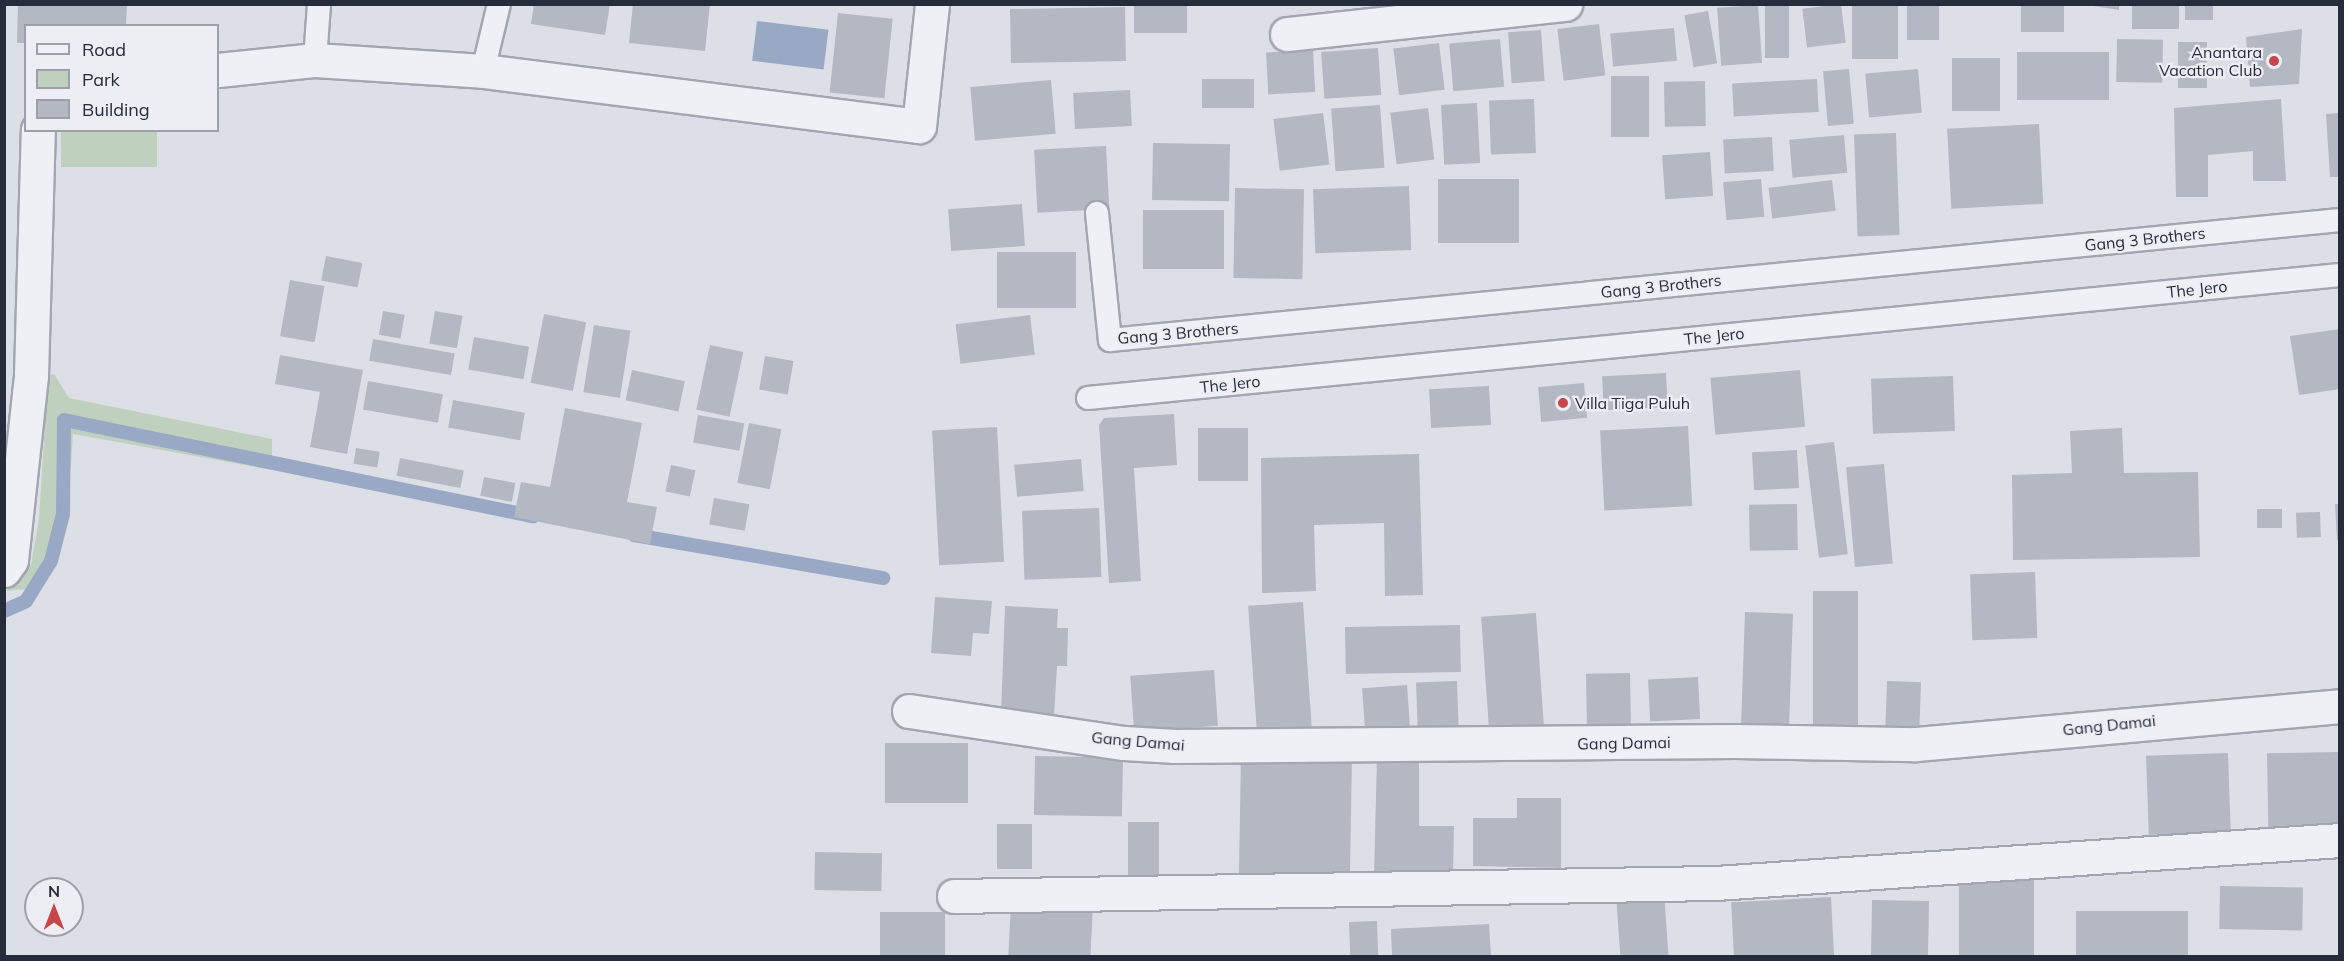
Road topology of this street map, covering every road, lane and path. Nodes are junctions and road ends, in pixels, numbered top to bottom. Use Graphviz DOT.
graph roads {
  1 [pos="319,4"];
  2 [pos="499,4"];
  3 [pos="932,4"];
  4 [pos="1565,4"];
  5 [pos="1287,34"];
  6 [pos="315,60"];
  7 [pos="219,70"];
  8 [pos="483,71"];
  9 [pos="38,132"];
  10 [pos="1097,213"];
  11 [pos="2340,219"];
  12 [pos="2340,275"];
  13 [pos="1088,398"];
  14 [pos="4,570"];
  15 [pos="2340,706"];
  16 [pos="909,711"];
  17 [pos="2340,840"];
  18 [pos="954,896"];
  1 -- 6 [label="lane"];
  2 -- 8 [label="lane"];
  3 -- 8 [label="street"];
  4 -- 5 [label="street"];
  6 -- 7 [label="street"];
  6 -- 8 [label="street"];
  9 -- 14 [label="street"];
  10 -- 11 [label="lane, Gang 3 Brothers"];
  12 -- 13 [label="lane, The Jero"];
  15 -- 16 [label="street, Gang Damai"];
  17 -- 18 [label="street"];
}
